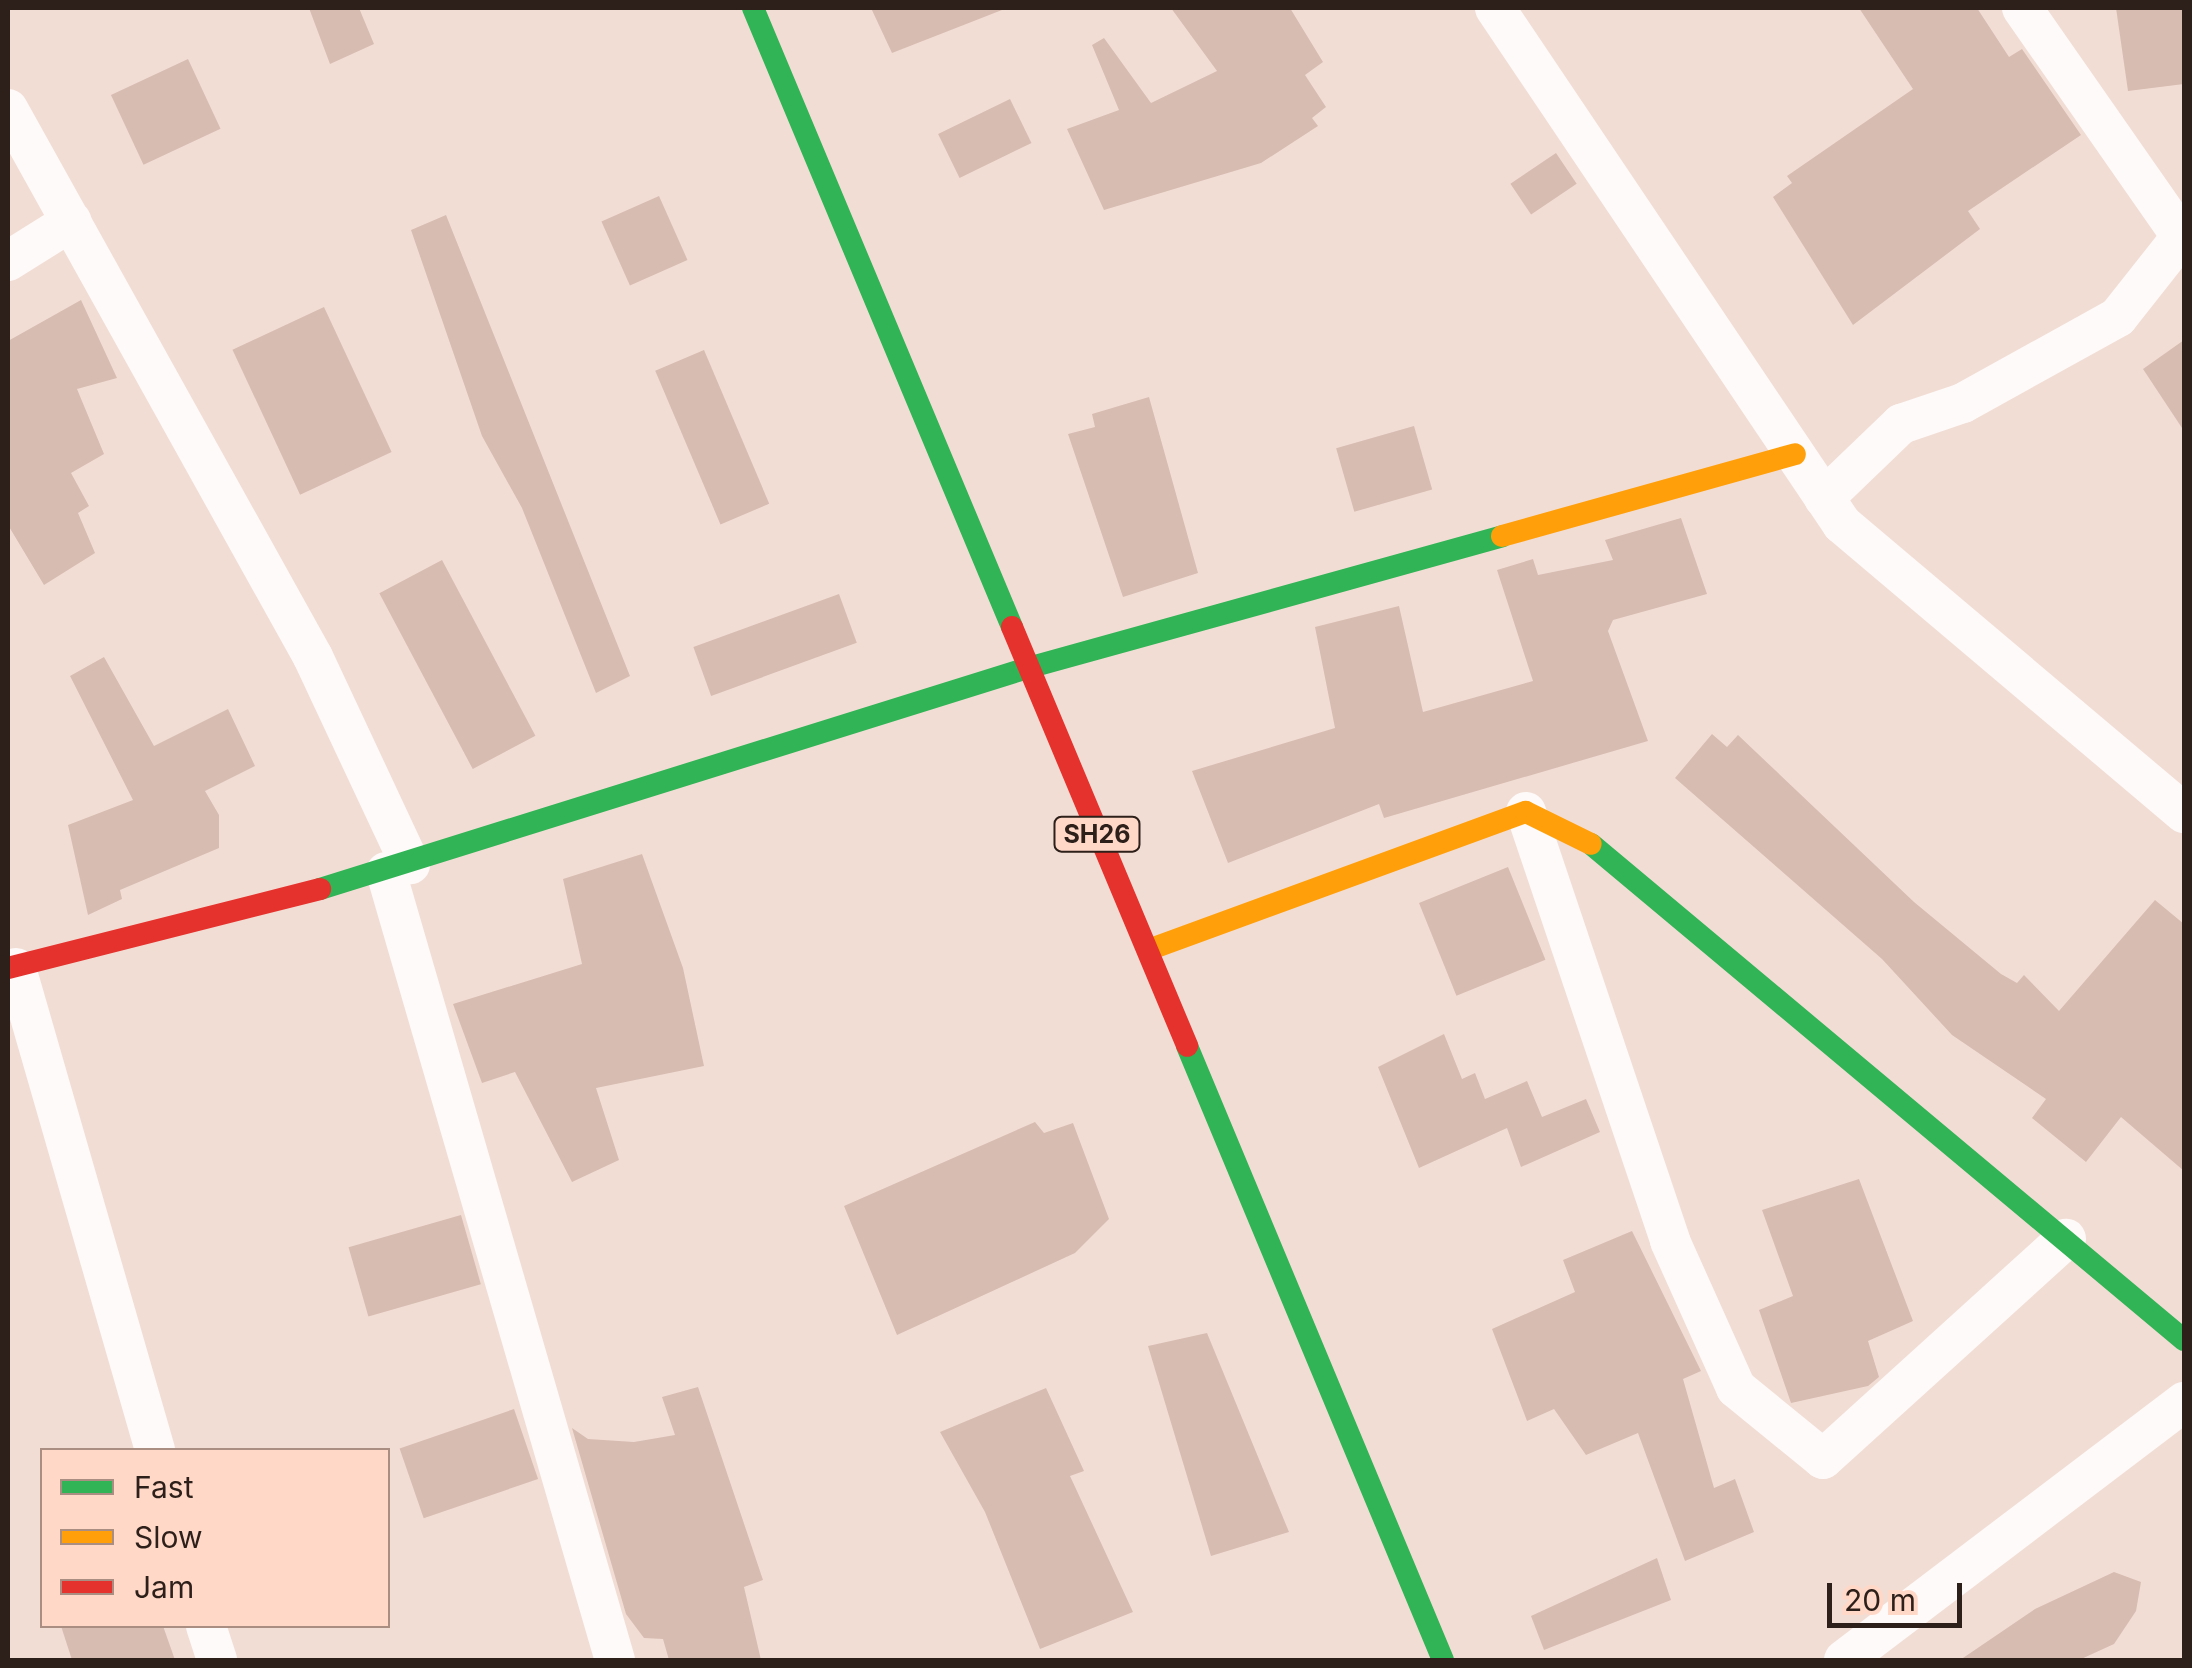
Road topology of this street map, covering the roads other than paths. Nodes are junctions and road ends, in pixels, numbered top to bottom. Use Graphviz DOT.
graph roads {
  1 [pos="753,8"];
  2 [pos="1495,8"];
  3 [pos="2022,8"];
  4 [pos="8,109"];
  5 [pos="72,221"];
  6 [pos="2183,238"];
  7 [pos="8,261"];
  8 [pos="1794,454"];
  9 [pos="1824,498"];
  10 [pos="1024,669"];
  11 [pos="2182,809"];
  12 [pos="1526,812"];
  13 [pos="398,868"];
  14 [pos="1148,950"];
  15 [pos="12,968"];
  16 [pos="2066,1239"];
  17 [pos="2184,1340"];
  18 [pos="2184,1402"];
  19 [pos="154,1448"];
  20 [pos="207,1628"];
  21 [pos="217,1660"];
  22 [pos="615,1660"];
  23 [pos="1443,1660"];
  24 [pos="1844,1660"];
  1 -- 10 [label="street, SH26"];
  2 -- 8 [label="street"];
  3 -- 6 [label="street"];
  4 -- 5 [label="street"];
  5 -- 7 [label="street"];
  5 -- 13 [label="street"];
  6 -- 9 [label="street"];
  8 -- 9 [label="street"];
  8 -- 10 [label="street"];
  9 -- 11 [label="street"];
  10 -- 13 [label="street"];
  10 -- 14 [label="street, SH26"];
  12 -- 14 [label="street"];
  12 -- 16 [label="street"];
  12 -- 16 [label="street"];
  13 -- 15 [label="street"];
  13 -- 22 [label="street"];
  14 -- 23 [label="street, SH26"];
  15 -- 19 [label="street"];
  16 -- 17 [label="street"];
  18 -- 24 [label="street"];
  20 -- 21 [label="street"];
}
